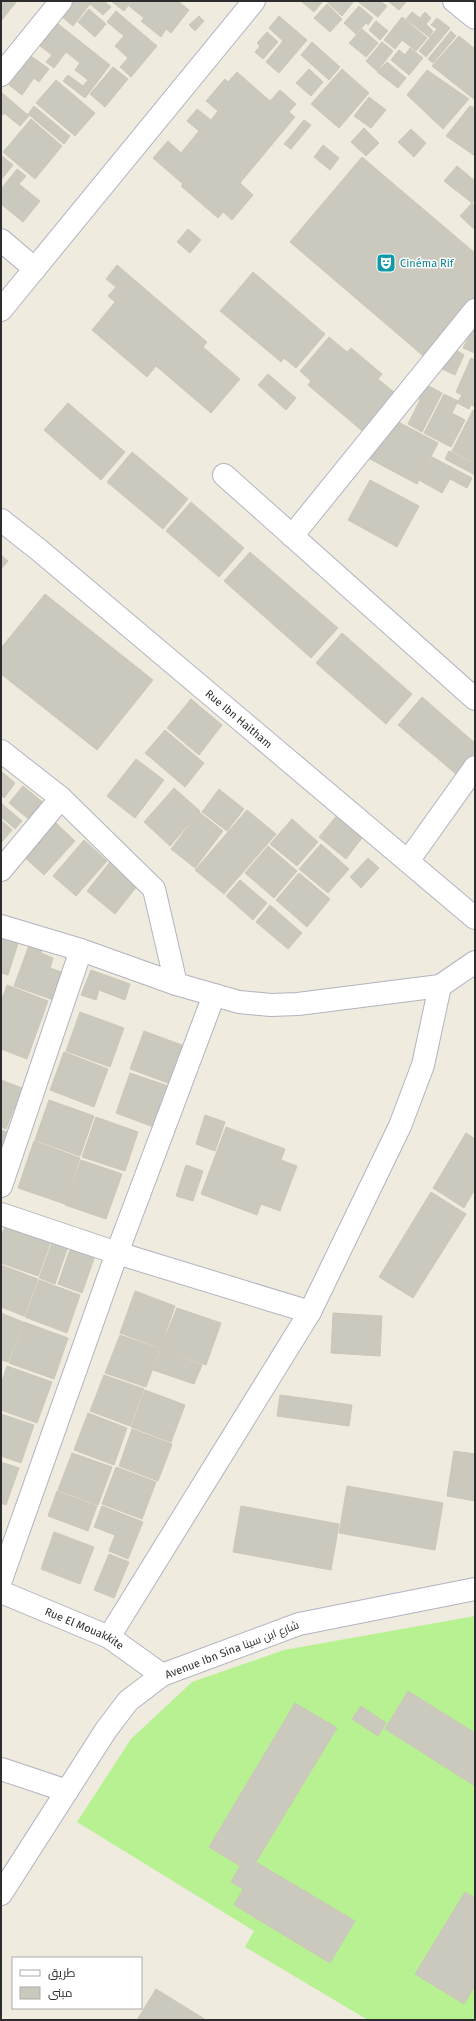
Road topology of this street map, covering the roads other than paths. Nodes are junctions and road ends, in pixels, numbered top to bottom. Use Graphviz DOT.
graph roads {
  1 [pos="62,1"];
  2 [pos="254,1"];
  3 [pos="454,1"];
  4 [pos="475,18"];
  5 [pos="1,76"];
  6 [pos="1,240"];
  7 [pos="36,269"];
  8 [pos="1,310"];
  9 [pos="475,310"];
  10 [pos="224,475"];
  11 [pos="1,520"];
  12 [pos="292,536"];
  13 [pos="475,699"];
  14 [pos="1,751"];
  15 [pos="475,767"];
  16 [pos="61,798"];
  17 [pos="408,861"];
  18 [pos="1,870"];
  19 [pos="475,918"];
  20 [pos="1,926"];
  21 [pos="82,950"];
  22 [pos="475,962"];
  23 [pos="176,984"];
  24 [pos="440,986"];
  25 [pos="214,994"];
  26 [pos="1,1186"];
  27 [pos="1,1214"];
  28 [pos="117,1253"];
  29 [pos="310,1312"];
  30 [pos="1,1580"];
  31 [pos="475,1589"];
  32 [pos="1,1592"];
  33 [pos="108,1637"];
  34 [pos="162,1675"];
  35 [pos="1,1769"];
  36 [pos="67,1791"];
  37 [pos="1,1894"];
  1 -- 5 [label="street"];
  2 -- 7 [label="street"];
  3 -- 4 [label="street"];
  6 -- 7 [label="street"];
  7 -- 8 [label="street"];
  9 -- 12 [label="street"];
  10 -- 12 [label="street"];
  11 -- 17 [label="street, Rue Ibn Haitham"];
  12 -- 13 [label="street"];
  14 -- 16 [label="street"];
  15 -- 17 [label="street"];
  16 -- 18 [label="street"];
  16 -- 23 [label="street"];
  17 -- 19 [label="street, Rue Ibn Haitham"];
  20 -- 21 [label="street"];
  21 -- 23 [label="street"];
  21 -- 26 [label="street"];
  22 -- 24 [label="street"];
  23 -- 25 [label="street"];
  24 -- 25 [label="street"];
  24 -- 29 [label="street"];
  25 -- 28 [label="street"];
  27 -- 28 [label="street"];
  28 -- 29 [label="street"];
  28 -- 30 [label="street"];
  29 -- 33 [label="street"];
  31 -- 34 [label="street, Avenue Ibn Sina شارع ابن سينا"];
  32 -- 33 [label="street, Rue El Mouakkite"];
  33 -- 34 [label="street, Rue El Mouakkite"];
  34 -- 36 [label="street, Avenue Ibn Sina شارع ابن سينا"];
  35 -- 36 [label="street"];
  36 -- 37 [label="street, Avenue Ibn Sina شارع ابن سينا"];
}
